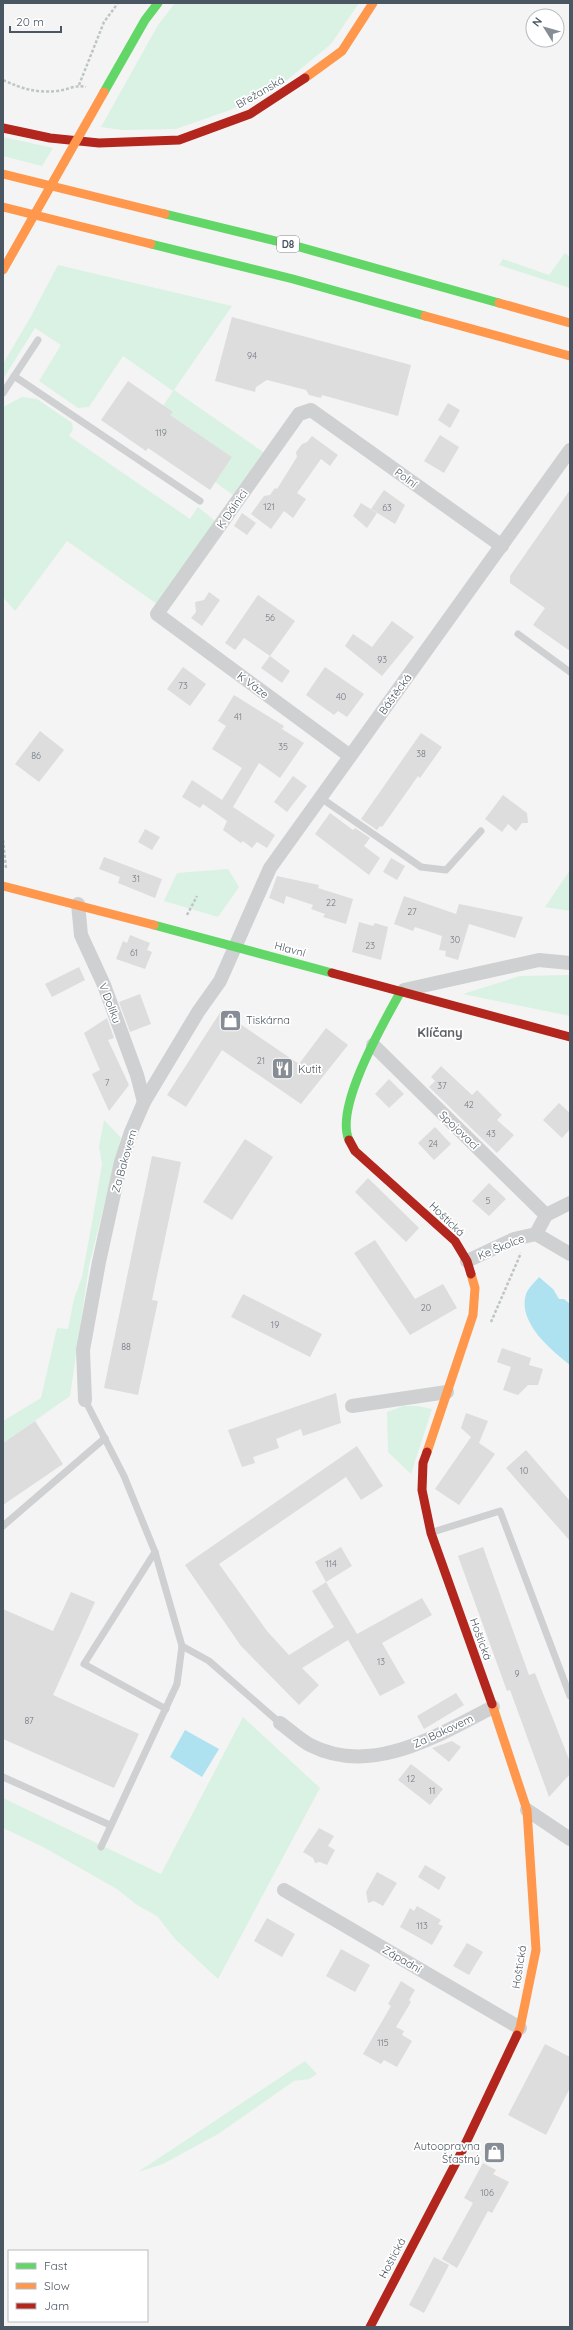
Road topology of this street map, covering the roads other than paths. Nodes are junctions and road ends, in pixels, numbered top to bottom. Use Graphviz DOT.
graph roads {
  1 [pos="158,3"];
  2 [pos="373,3"];
  3 [pos="3,128"];
  4 [pos="3,174"];
  5 [pos="3,208"];
  6 [pos="3,270"];
  7 [pos="570,323"];
  8 [pos="38,340"];
  9 [pos="570,356"];
  10 [pos="14,376"];
  11 [pos="3,393"];
  12 [pos="311,410"];
  13 [pos="570,450"];
  14 [pos="200,500"];
  15 [pos="502,546"];
  16 [pos="157,614"];
  17 [pos="518,634"];
  18 [pos="570,672"];
  19 [pos="350,756"];
  20 [pos="321,798"];
  21 [pos="481,831"];
  22 [pos="4,886"];
  23 [pos="78,904"];
  24 [pos="234,946"];
  25 [pos="570,963"];
  26 [pos="401,991"];
  27 [pos="570,1037"];
  28 [pos="373,1045"];
  29 [pos="144,1102"];
  30 [pos="570,1204"];
  31 [pos="546,1214"];
  32 [pos="536,1234"];
  33 [pos="570,1254"];
  34 [pos="467,1261"];
  35 [pos="447,1392"];
  36 [pos="85,1400"];
  37 [pos="352,1406"];
  38 [pos="105,1438"];
  39 [pos="3,1526"];
  40 [pos="430,1533"];
  41 [pos="155,1552"];
  42 [pos="182,1646"];
  43 [pos="570,1696"];
  44 [pos="493,1707"];
  45 [pos="166,1708"];
  46 [pos="280,1723"];
  47 [pos="3,1776"];
  48 [pos="527,1810"];
  49 [pos="110,1825"];
  50 [pos="570,1839"];
  51 [pos="101,1847"];
  52 [pos="284,1890"];
  53 [pos="520,2028"];
  54 [pos="370,2327"];
  1 -- 6 [label="main road, bridge"];
  2 -- 3 [label="main road, Břežanská"];
  4 -- 7 [label="main road, D8"];
  5 -- 9 [label="main road"];
  8 -- 10 [label="lane"];
  10 -- 11 [label="lane"];
  10 -- 14 [label="lane"];
  12 -- 15 [label="street, Polní"];
  12 -- 16 [label="street, K Dálnici"];
  13 -- 15 [label="street, Báštěcká"];
  15 -- 19 [label="street, Báštěcká"];
  16 -- 19 [label="street, K Váze"];
  17 -- 18 [label="lane"];
  19 -- 20 [label="street, Báštěcká"];
  20 -- 21 [label="lane"];
  20 -- 24 [label="street, Báštěcká"];
  22 -- 23 [label="main road, Hlavní"];
  23 -- 24 [label="main road, Hlavní"];
  23 -- 29 [label="street, V Dolíku"];
  24 -- 26 [label="main road, Hlavní"];
  24 -- 29 [label="street, Za Bakovem"];
  25 -- 26 [label="street"];
  26 -- 27 [label="main road, Hlavní"];
  26 -- 28 [label="main road, Hoštická"];
  28 -- 31 [label="street, Spojovací"];
  28 -- 34 [label="main road, Hoštická"];
  29 -- 36 [label="street, Za Bakovem"];
  30 -- 31 [label="street"];
  31 -- 32 [label="street, Ke Školce"];
  32 -- 33 [label="street"];
  32 -- 34 [label="street, Ke Školce"];
  34 -- 35 [label="main road, Hoštická"];
  35 -- 37 [label="street"];
  35 -- 40 [label="main road, Hoštická"];
  36 -- 38 [label="lane"];
  38 -- 39 [label="lane"];
  38 -- 41 [label="lane"];
  40 -- 43 [label="lane"];
  40 -- 44 [label="main road, Hoštická"];
  41 -- 42 [label="lane"];
  41 -- 45 [label="lane"];
  42 -- 45 [label="lane"];
  42 -- 46 [label="lane"];
  44 -- 46 [label="street, Za Bakovem"];
  44 -- 48 [label="main road, Hoštická"];
  45 -- 49 [label="lane"];
  47 -- 49 [label="lane"];
  48 -- 50 [label="street"];
  48 -- 53 [label="main road, Hoštická"];
  49 -- 51 [label="lane"];
  52 -- 53 [label="street, Západní"];
  53 -- 54 [label="main road, Hoštická"];
}
